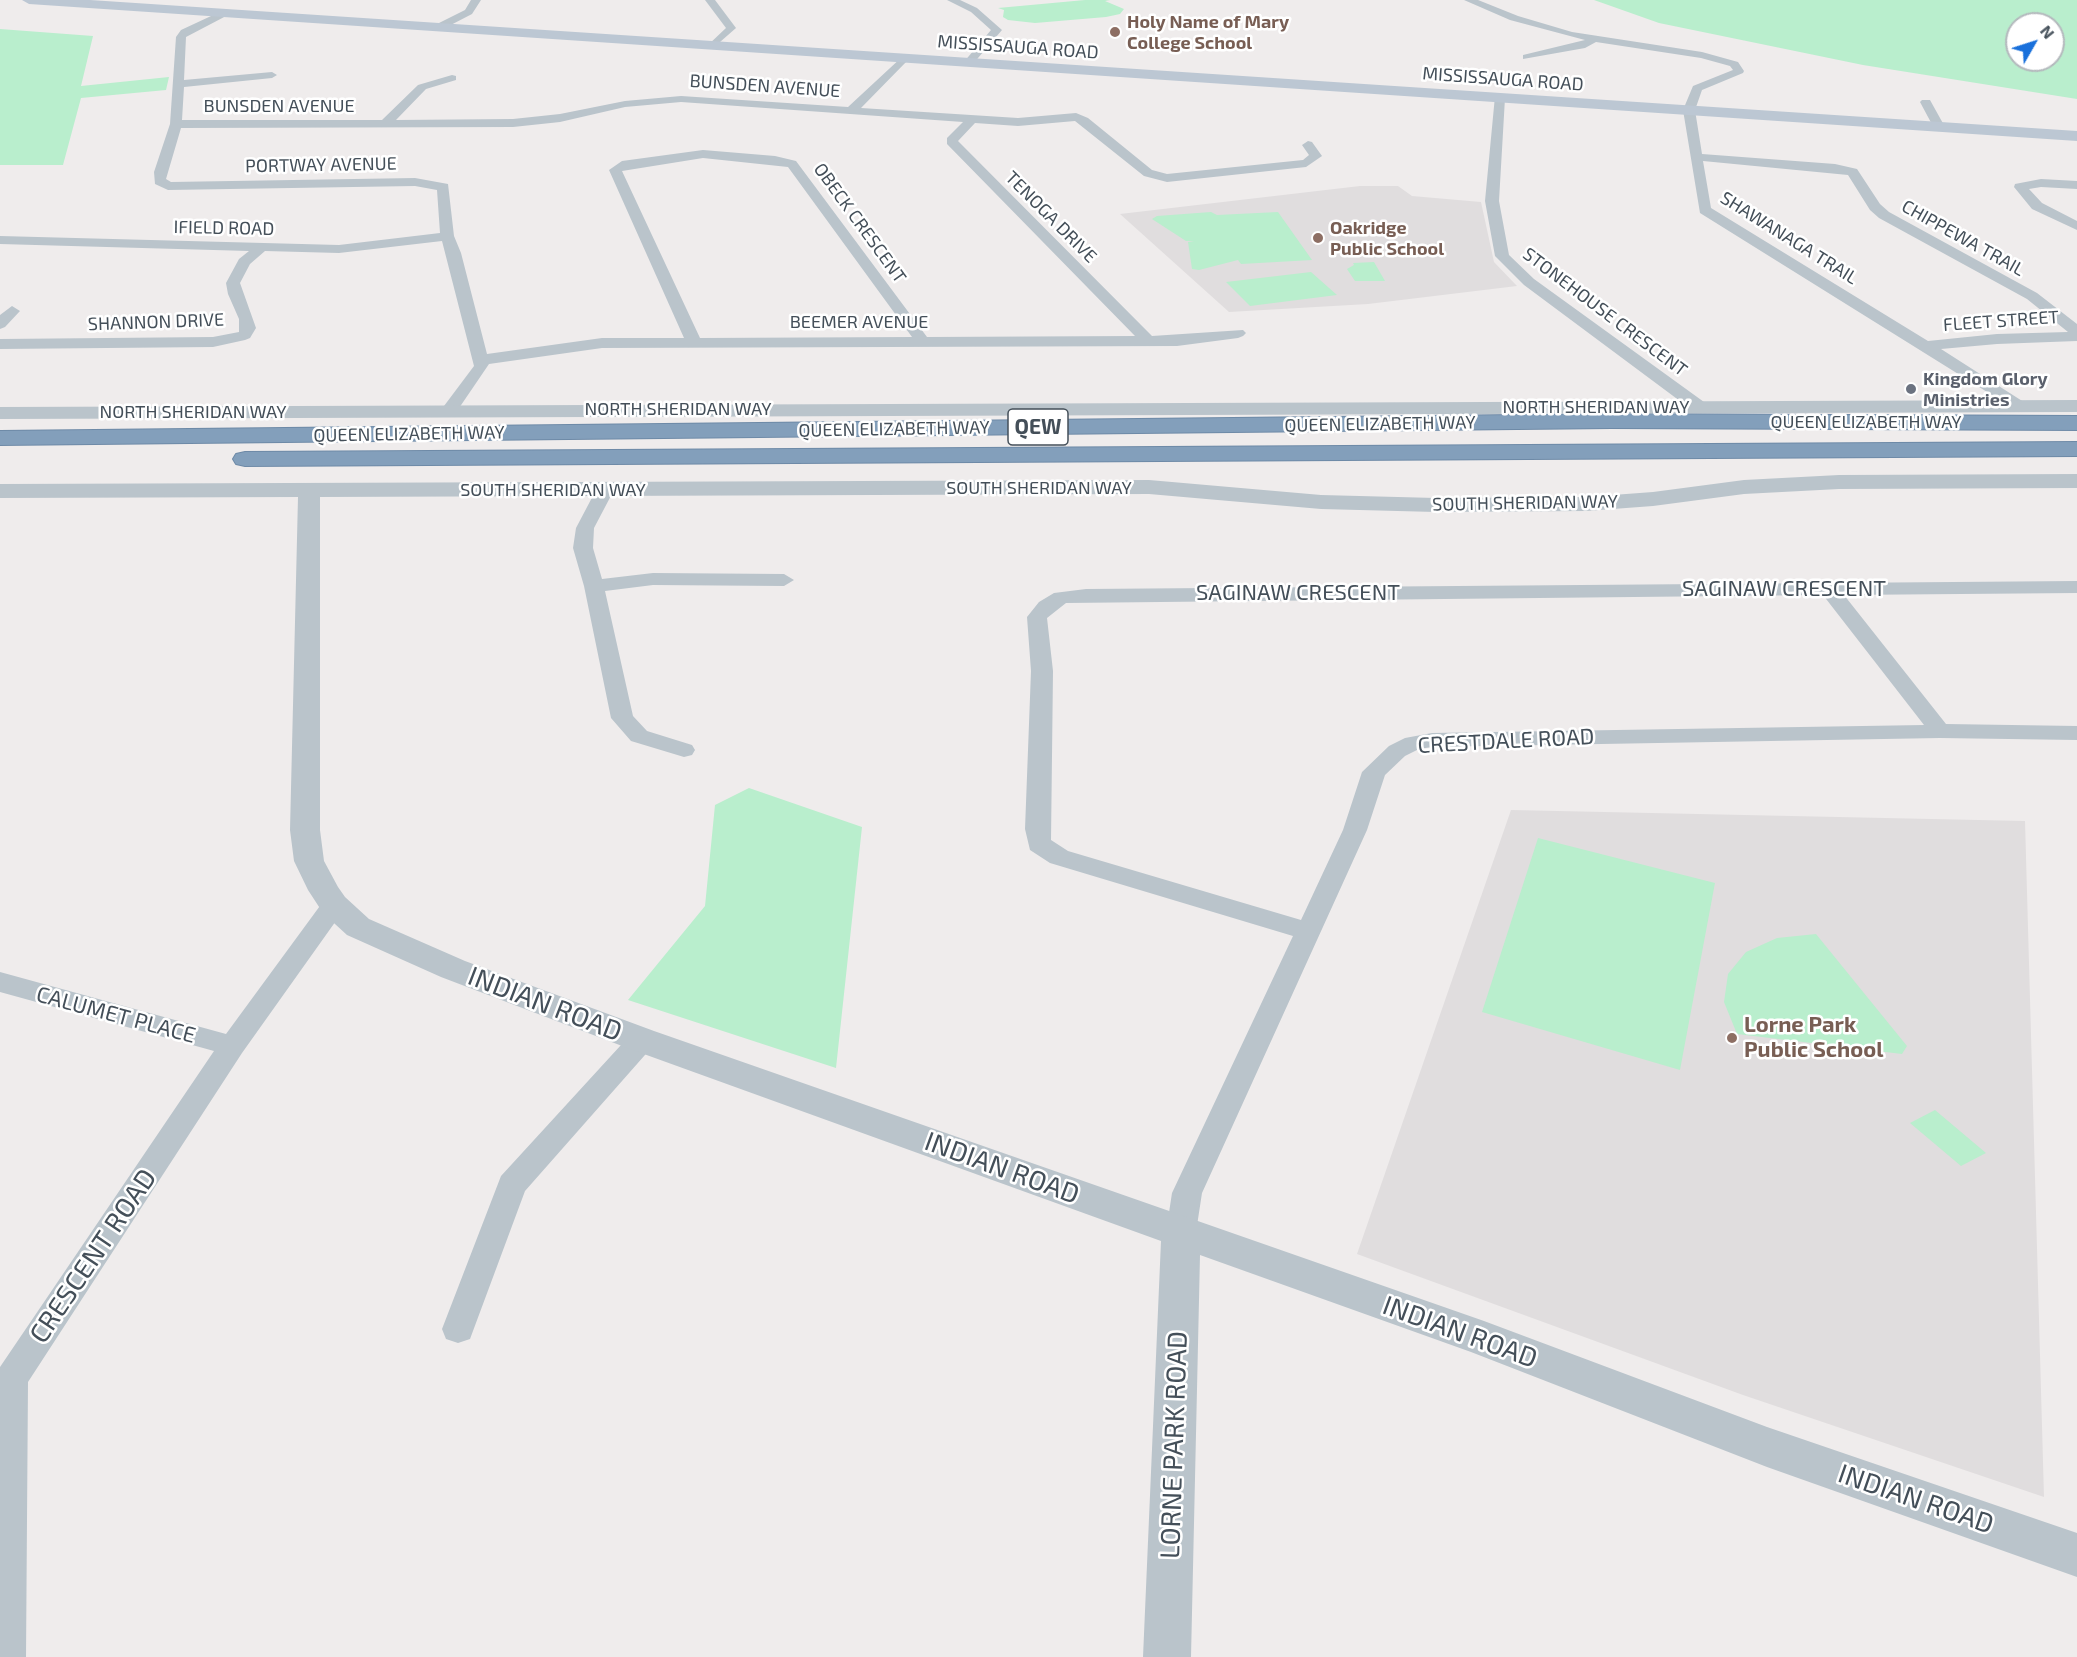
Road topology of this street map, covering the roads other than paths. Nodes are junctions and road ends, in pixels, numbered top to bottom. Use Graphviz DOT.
graph roads {
  1 [pos="29,0"];
  2 [pos="477,0"];
  3 [pos="710,0"];
  4 [pos="952,0"];
  5 [pos="1469,0"];
  6 [pos="101,2"];
  7 [pos="224,13"];
  8 [pos="439,27"];
  9 [pos="1593,39"];
  10 [pos="712,46"];
  11 [pos="1527,57"];
  12 [pos="903,58"];
  13 [pos="968,63"];
  14 [pos="272,75"];
  15 [pos="452,78"];
  16 [pos="178,84"];
  17 [pos="1499,98"];
  18 [pos="1926,102"];
  19 [pos="852,110"];
  20 [pos="1689,110"];
  21 [pos="972,119"];
  22 [pos="386,123"];
  23 [pos="176,124"];
  24 [pos="1939,127"];
  25 [pos="2077,136"];
  26 [pos="1308,145"];
  27 [pos="1697,157"];
  28 [pos="2077,185"];
  29 [pos="2077,226"];
  30 [pos="447,236"];
  31 [pos="0,240"];
  32 [pos="262,246"];
  33 [pos="12,311"];
  34 [pos="0,324"];
  35 [pos="2077,331"];
  36 [pos="1238,333"];
  37 [pos="2077,336"];
  38 [pos="1147,340"];
  39 [pos="694,342"];
  40 [pos="923,342"];
  41 [pos="0,344"];
  42 [pos="1928,346"];
  43 [pos="481,360"];
  44 [pos="1698,406"];
  45 [pos="2022,406"];
  46 [pos="2077,406"];
  47 [pos="449,410"];
  48 [pos="0,413"];
  49 [pos="2077,423"];
  50 [pos="0,438"];
  51 [pos="2077,449"];
  52 [pos="203,459"];
  53 [pos="227,459"];
  54 [pos="0,460"];
  55 [pos="2077,481"];
  56 [pos="309,490"];
  57 [pos="605,490"];
  58 [pos="0,491"];
  59 [pos="784,580"];
  60 [pos="594,586"];
  61 [pos="2077,587"];
  62 [pos="1829,589"];
  63 [pos="1940,731"];
  64 [pos="2077,734"];
  65 [pos="684,750"];
  66 [pos="334,905"];
  67 [pos="1308,931"];
  68 [pos="0,982"];
  69 [pos="642,1040"];
  70 [pos="232,1046"];
  71 [pos="1181,1232"];
  72 [pos="458,1329"];
  73 [pos="2077,1555"];
  74 [pos="7,1657"];
  75 [pos="1167,1657"];
  1 -- 6 [label="main road, MISSISSAUGA ROAD"];
  2 -- 8 [label="street"];
  3 -- 10 [label="street"];
  4 -- 13 [label="street"];
  5 -- 9 [label="street"];
  6 -- 7 [label="main road, MISSISSAUGA ROAD"];
  7 -- 8 [label="main road, MISSISSAUGA ROAD"];
  7 -- 16 [label="street, PORTWAY AVENUE"];
  8 -- 10 [label="main road, MISSISSAUGA ROAD"];
  9 -- 11 [label="street"];
  9 -- 20 [label="street"];
  10 -- 12 [label="main road, MISSISSAUGA ROAD"];
  12 -- 13 [label="main road, MISSISSAUGA ROAD"];
  12 -- 19 [label="street"];
  13 -- 17 [label="main road, MISSISSAUGA ROAD"];
  14 -- 16 [label="street"];
  15 -- 22 [label="street"];
  16 -- 23 [label="street, PORTWAY AVENUE"];
  17 -- 20 [label="main road, MISSISSAUGA ROAD"];
  17 -- 44 [label="street, STONEHOUSE CRESCENT"];
  18 -- 24 [label="street"];
  19 -- 21 [label="street, BUNSDEN AVENUE"];
  19 -- 22 [label="street, BUNSDEN AVENUE"];
  20 -- 24 [label="main road, MISSISSAUGA ROAD"];
  20 -- 27 [label="street, SHAWANAGA TRAIL"];
  21 -- 26 [label="street, BUNSDEN AVENUE"];
  21 -- 38 [label="street, TENOGA DRIVE"];
  22 -- 23 [label="street, BUNSDEN AVENUE"];
  23 -- 30 [label="street, PORTWAY AVENUE"];
  24 -- 25 [label="main road, MISSISSAUGA ROAD"];
  27 -- 35 [label="street, CHIPPEWA TRAIL"];
  27 -- 42 [label="street, SHAWANAGA TRAIL"];
  28 -- 29 [label="street"];
  30 -- 32 [label="street, IFIELD ROAD"];
  30 -- 43 [label="street, PORTWAY AVENUE"];
  31 -- 32 [label="street, IFIELD ROAD"];
  32 -- 41 [label="street, SHANNON DRIVE"];
  33 -- 34 [label="street"];
  36 -- 38 [label="street, BEEMER AVENUE"];
  37 -- 42 [label="street, FLEET STREET"];
  38 -- 40 [label="street, BEEMER AVENUE"];
  39 -- 40 [label="street, BEEMER AVENUE"];
  39 -- 40 [label="street, OBECK CRESCENT"];
  39 -- 43 [label="street, BEEMER AVENUE"];
  42 -- 45 [label="street, SHAWANAGA TRAIL"];
  43 -- 47 [label="street"];
  44 -- 45 [label="street, NORTH SHERIDAN WAY"];
  44 -- 47 [label="street, NORTH SHERIDAN WAY"];
  45 -- 46 [label="street, NORTH SHERIDAN WAY"];
  47 -- 48 [label="street, NORTH SHERIDAN WAY"];
  49 -- 50 [label="highway, QUEEN ELIZABETH WAY / QEW"];
  51 -- 53 [label="highway, QUEEN ELIZABETH WAY / QEW"];
  52 -- 54 [label="highway"];
  55 -- 57 [label="street, SOUTH SHERIDAN WAY"];
  56 -- 57 [label="street, SOUTH SHERIDAN WAY"];
  56 -- 58 [label="street, SOUTH SHERIDAN WAY"];
  56 -- 66 [label="street, INDIAN ROAD"];
  57 -- 60 [label="street"];
  59 -- 60 [label="street"];
  60 -- 65 [label="street"];
  61 -- 62 [label="street, SAGINAW CRESCENT"];
  62 -- 63 [label="street"];
  62 -- 67 [label="street, SAGINAW CRESCENT"];
  63 -- 64 [label="street, CRESTDALE ROAD"];
  63 -- 67 [label="street, CRESTDALE ROAD"];
  66 -- 69 [label="street, INDIAN ROAD"];
  66 -- 70 [label="street, CRESCENT ROAD"];
  67 -- 71 [label="street, CRESTDALE ROAD"];
  68 -- 70 [label="street, CALUMET PLACE"];
  69 -- 71 [label="street, INDIAN ROAD"];
  69 -- 72 [label="street"];
  70 -- 74 [label="street, CRESCENT ROAD"];
  71 -- 73 [label="street, INDIAN ROAD"];
  71 -- 75 [label="street, LORNE PARK ROAD"];
}
